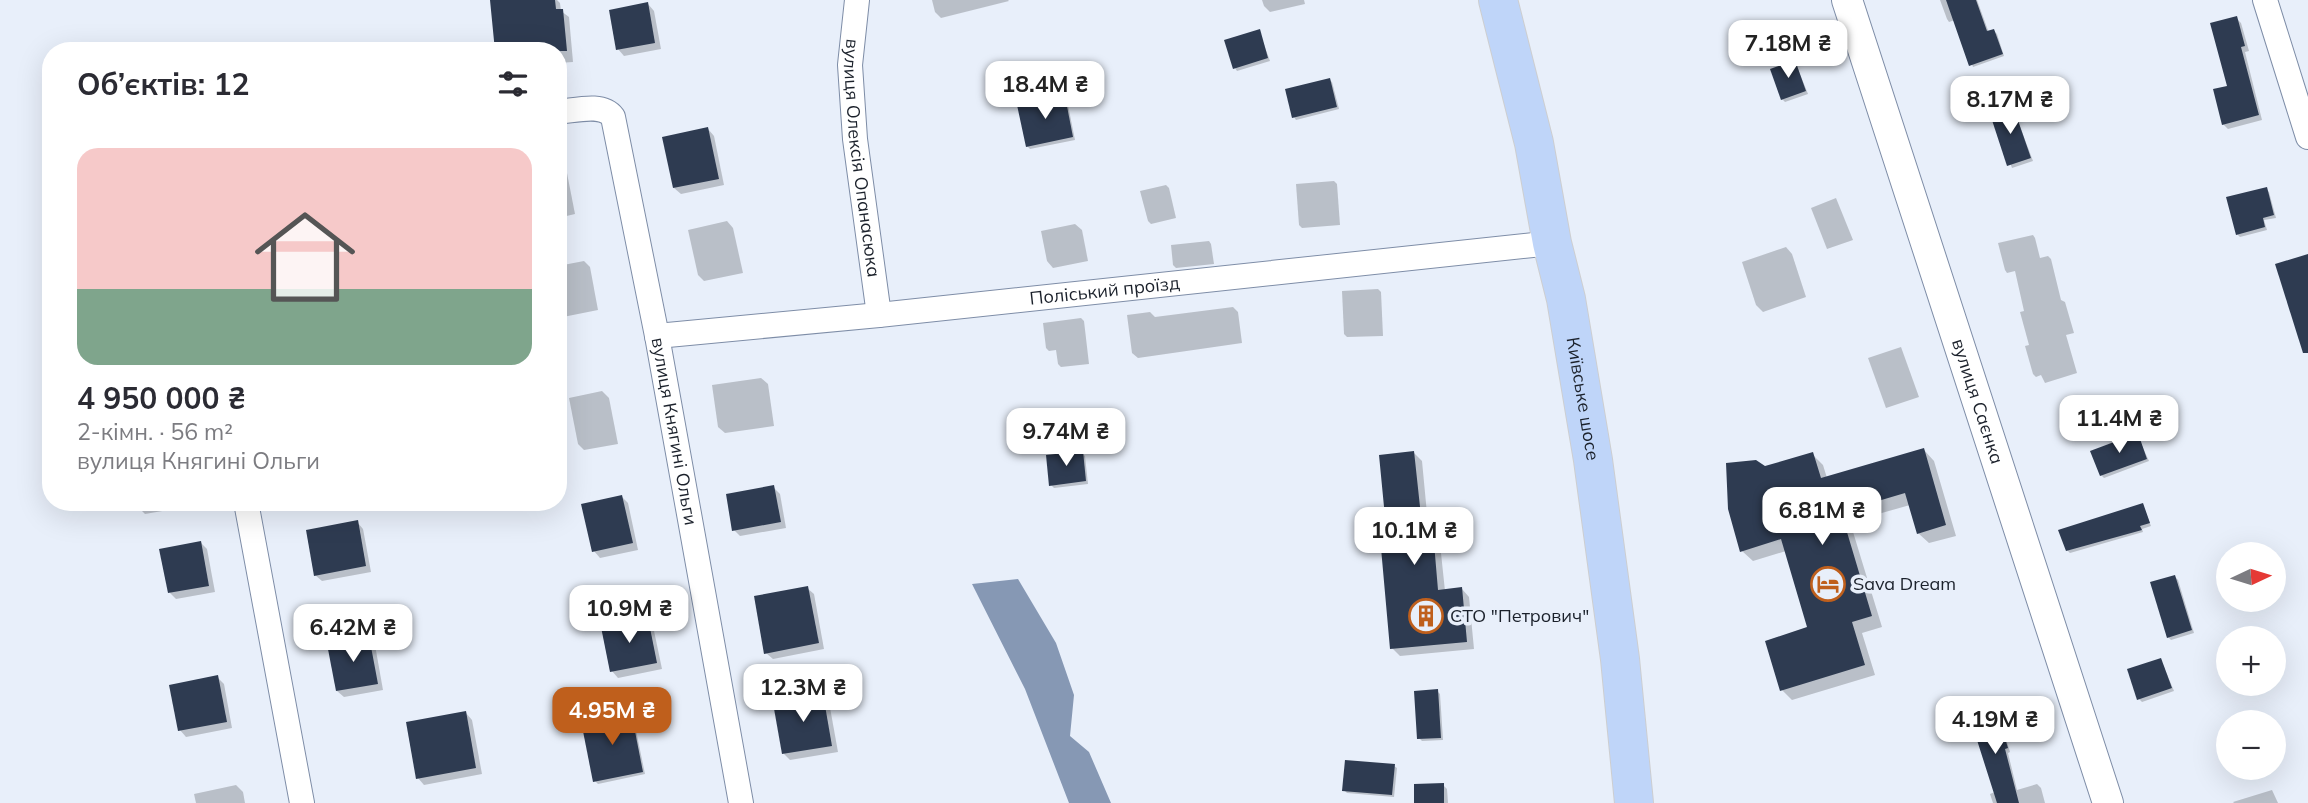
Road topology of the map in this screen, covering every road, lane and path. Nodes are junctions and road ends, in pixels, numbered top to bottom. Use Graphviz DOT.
graph roads {
  1 [pos="857,0"];
  2 [pos="1498,0"];
  3 [pos="1847,0"];
  4 [pos="2265,0"];
  5 [pos="567,111"];
  6 [pos="2308,137"];
  7 [pos="1552,243"];
  8 [pos="879,314"];
  9 [pos="657,336"];
  10 [pos="248,511"];
  11 [pos="302,803"];
  12 [pos="741,803"];
  13 [pos="1634,803"];
  14 [pos="2108,803"];
  1 -- 8 [label="street, вулиця Олексія Опанасюка"];
  2 -- 7 [label="main road, Київське шосе"];
  3 -- 14 [label="street, вулиця Саєнка"];
  4 -- 6 [label="street"];
  5 -- 9 [label="street, вулиця Княгині Ольги"];
  7 -- 8 [label="street, Поліський проїзд"];
  7 -- 13 [label="main road, Київське шосе"];
  8 -- 9 [label="street, Поліський проїзд"];
  9 -- 12 [label="street, вулиця Княгині Ольги"];
  10 -- 11 [label="street"];
}
